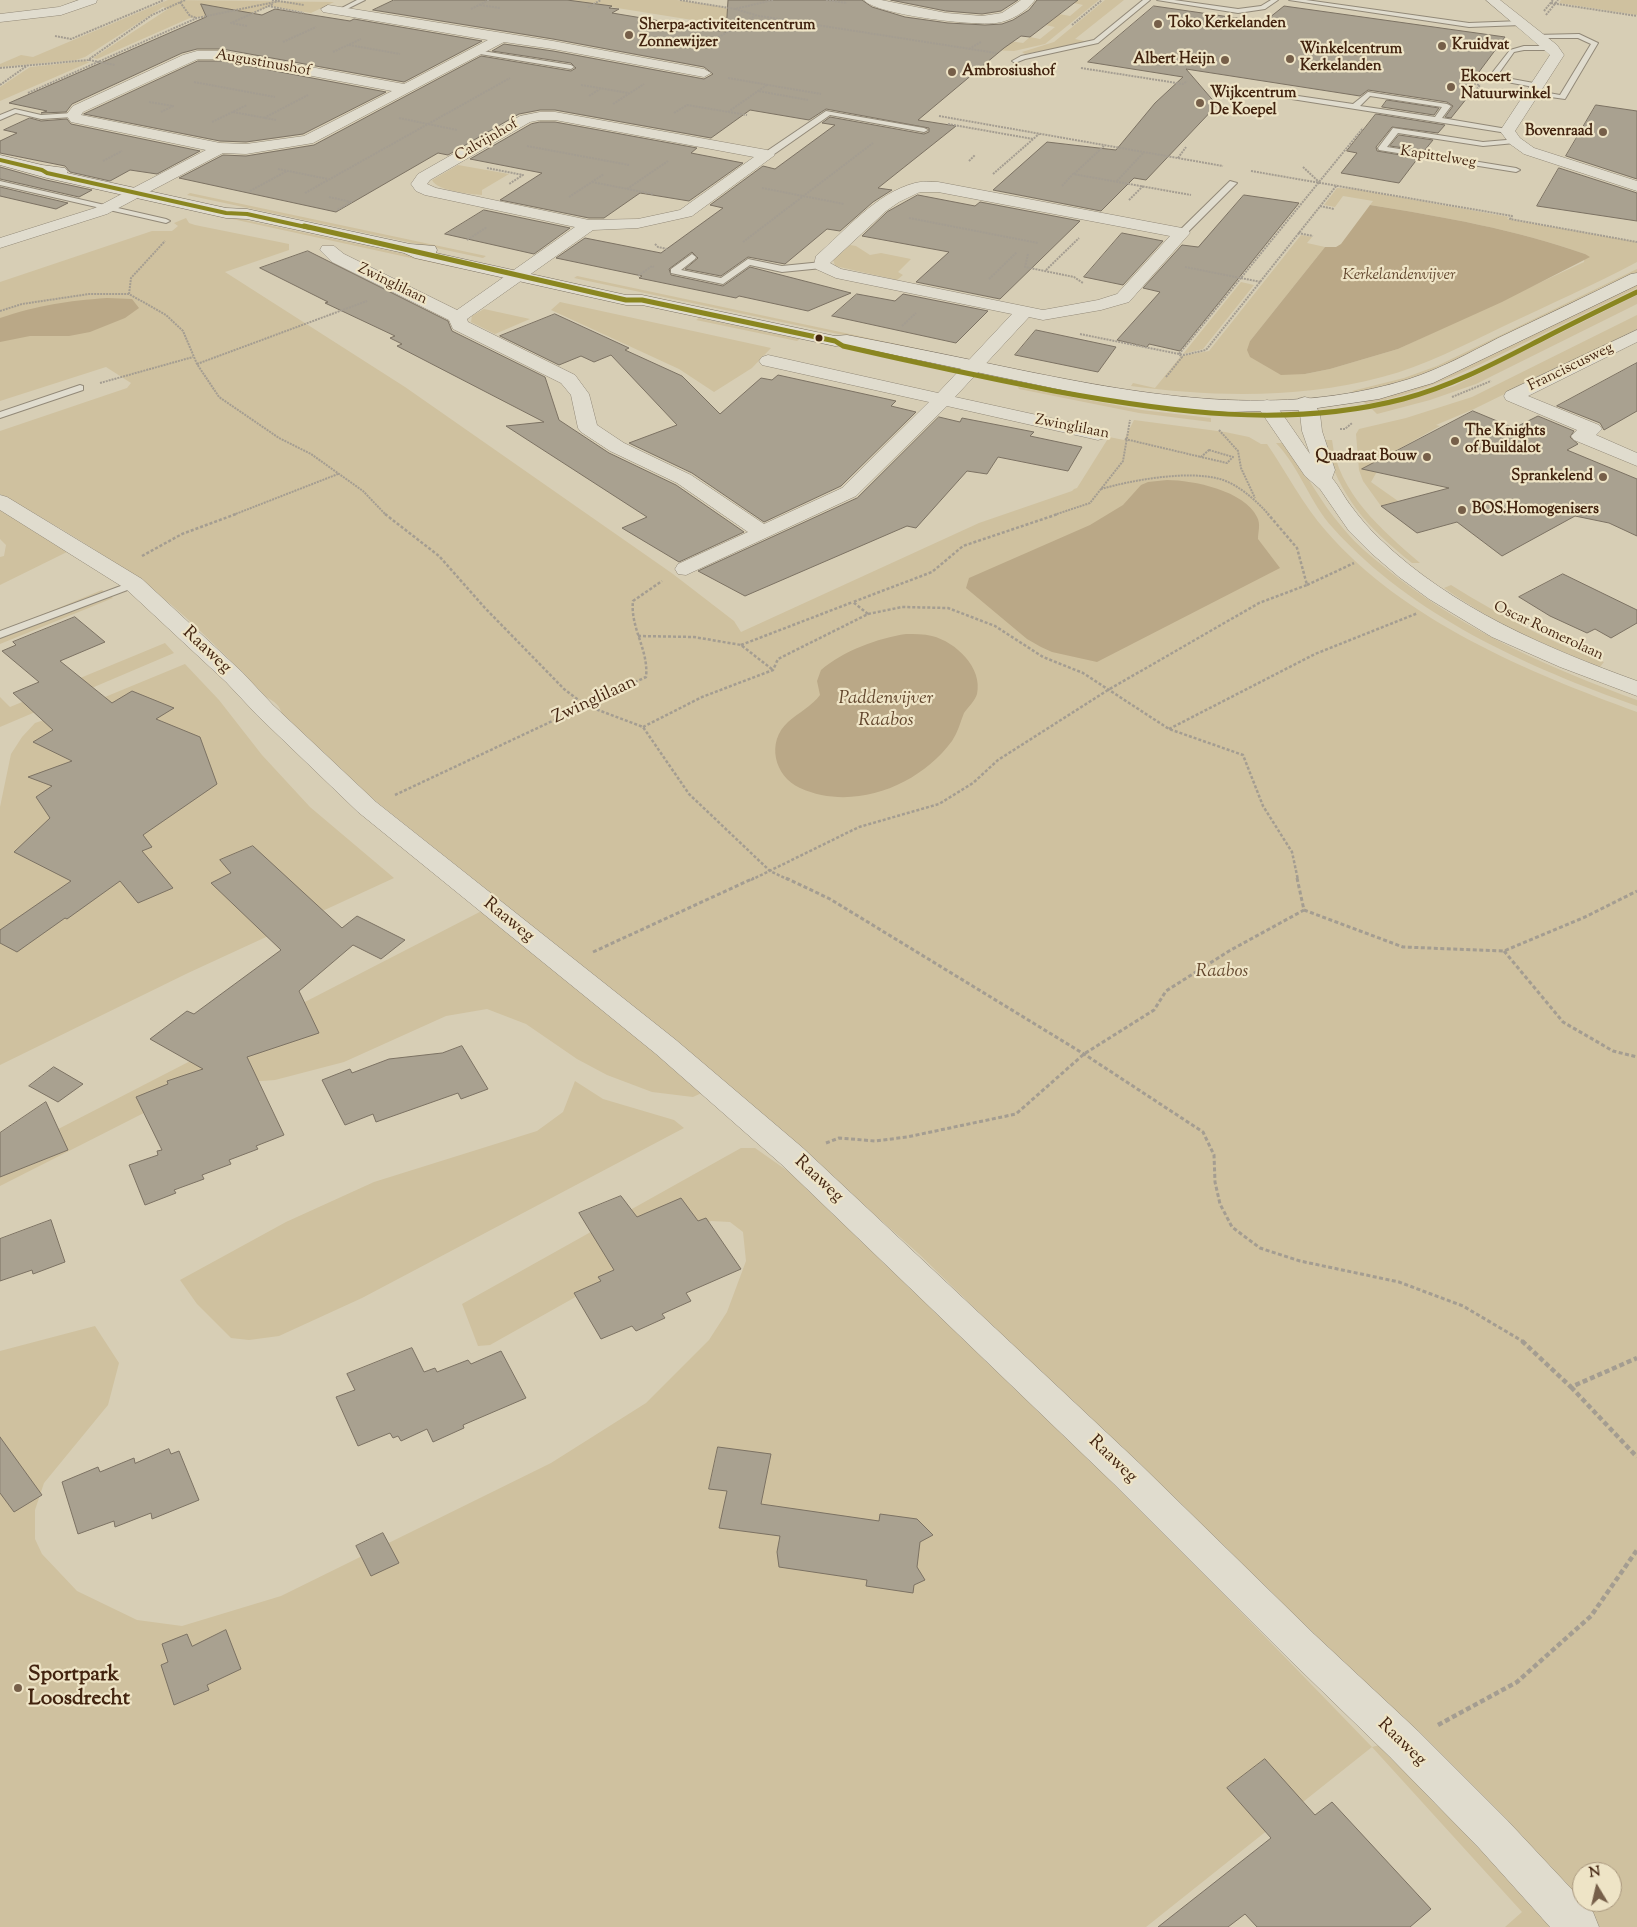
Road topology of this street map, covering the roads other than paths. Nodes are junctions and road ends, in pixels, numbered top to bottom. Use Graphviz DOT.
graph roads {
  1 [pos="91,0"];
  2 [pos="362,0"];
  3 [pos="870,0"];
  4 [pos="1029,0"];
  5 [pos="1147,0"];
  6 [pos="1160,0"];
  7 [pos="1275,0"];
  8 [pos="1292,0"];
  9 [pos="1492,0"];
  10 [pos="337,12"];
  11 [pos="0,18"];
  12 [pos="1521,24"];
  13 [pos="1537,36"];
  14 [pos="502,38"];
  15 [pos="1552,48"];
  16 [pos="476,52"];
  17 [pos="1015,61"];
  18 [pos="571,67"];
  19 [pos="704,73"];
  20 [pos="406,89"];
  21 [pos="1534,89"];
  22 [pos="1260,92"];
  23 [pos="1354,107"];
  24 [pos="73,115"];
  25 [pos="0,118"];
  26 [pos="1437,120"];
  27 [pos="924,130"];
  28 [pos="1511,136"];
  29 [pos="220,148"];
  30 [pos="1476,153"];
  31 [pos="766,154"];
  32 [pos="0,160"];
  33 [pos="1516,170"];
  34 [pos="0,183"];
  35 [pos="1233,183"];
  36 [pos="1636,183"];
  37 [pos="140,190"];
  38 [pos="108,207"];
  39 [pos="166,220"];
  40 [pos="589,225"];
  41 [pos="1182,233"];
  42 [pos="0,244"];
  43 [pos="328,250"];
  44 [pos="692,257"];
  45 [pos="822,265"];
  46 [pos="521,273"];
  47 [pos="1637,278"];
  48 [pos="1637,292"];
  49 [pos="1024,312"];
  50 [pos="458,317"];
  51 [pos="1637,335"];
  52 [pos="768,361"];
  53 [pos="969,370"];
  54 [pos="80,388"];
  55 [pos="942,400"];
  56 [pos="1308,409"];
  57 [pos="1271,411"];
  58 [pos="0,415"];
  59 [pos="1098,434"];
  60 [pos="1637,460"];
  61 [pos="1322,477"];
  62 [pos="0,501"];
  63 [pos="762,532"];
  64 [pos="686,569"];
  65 [pos="126,579"];
  66 [pos="0,635"];
  67 [pos="1637,689"];
  68 [pos="1578,1927"];
  1 -- 11 [label="street"];
  2 -- 10 [label="lane"];
  3 -- 4 [label="street"];
  5 -- 17 [label="lane"];
  6 -- 7 [label="lane"];
  8 -- 12 [label="lane"];
  9 -- 12 [label="street"];
  10 -- 14 [label="street"];
  12 -- 13 [label="street"];
  13 -- 15 [label="street"];
  13 -- 21 [label="lane"];
  14 -- 16 [label="street"];
  14 -- 19 [label="street"];
  15 -- 21 [label="street"];
  15 -- 21 [label="lane"];
  16 -- 18 [label="lane"];
  16 -- 20 [label="street"];
  20 -- 24 [label="street, Augustinushof"];
  20 -- 29 [label="street"];
  21 -- 28 [label="street"];
  22 -- 23 [label="lane"];
  23 -- 26 [label="lane"];
  23 -- 26 [label="lane"];
  24 -- 25 [label="lane"];
  24 -- 29 [label="street"];
  26 -- 28 [label="lane"];
  27 -- 31 [label="lane, Calvijnhof"];
  28 -- 30 [label="lane, Kapittelweg"];
  28 -- 36 [label="street"];
  29 -- 37 [label="street"];
  30 -- 30 [label="lane, Kapittelweg"];
  30 -- 33 [label="lane, Kapittelweg"];
  31 -- 40 [label="street, Calvijnhof"];
  31 -- 40 [label="street, Calvijnhof"];
  32 -- 37 [label="street"];
  34 -- 38 [label="lane"];
  35 -- 41 [label="lane"];
  37 -- 38 [label="street"];
  37 -- 46 [label="street"];
  38 -- 39 [label="lane"];
  38 -- 42 [label="street"];
  40 -- 46 [label="street"];
  41 -- 45 [label="street"];
  41 -- 49 [label="street"];
  43 -- 50 [label="street, Zwinglilaan"];
  44 -- 45 [label="lane"];
  45 -- 49 [label="street"];
  46 -- 50 [label="street"];
  46 -- 53 [label="street"];
  47 -- 56 [label="street"];
  48 -- 56 [label="street"];
  49 -- 53 [label="street"];
  50 -- 63 [label="street, Zwinglilaan"];
  51 -- 60 [label="street, Franciscusweg"];
  52 -- 55 [label="street, Zwinglilaan"];
  53 -- 55 [label="street"];
  53 -- 57 [label="street"];
  54 -- 58 [label="lane"];
  55 -- 59 [label="street, Zwinglilaan"];
  55 -- 63 [label="street"];
  56 -- 57 [label="street"];
  56 -- 61 [label="street, Oscar Romerolaan"];
  57 -- 61 [label="street, Oscar Romerolaan"];
  61 -- 67 [label="street, Oscar Romerolaan"];
  62 -- 65 [label="street, Raaweg"];
  63 -- 64 [label="street"];
  65 -- 66 [label="lane"];
  65 -- 68 [label="street, Raaweg"];
}
